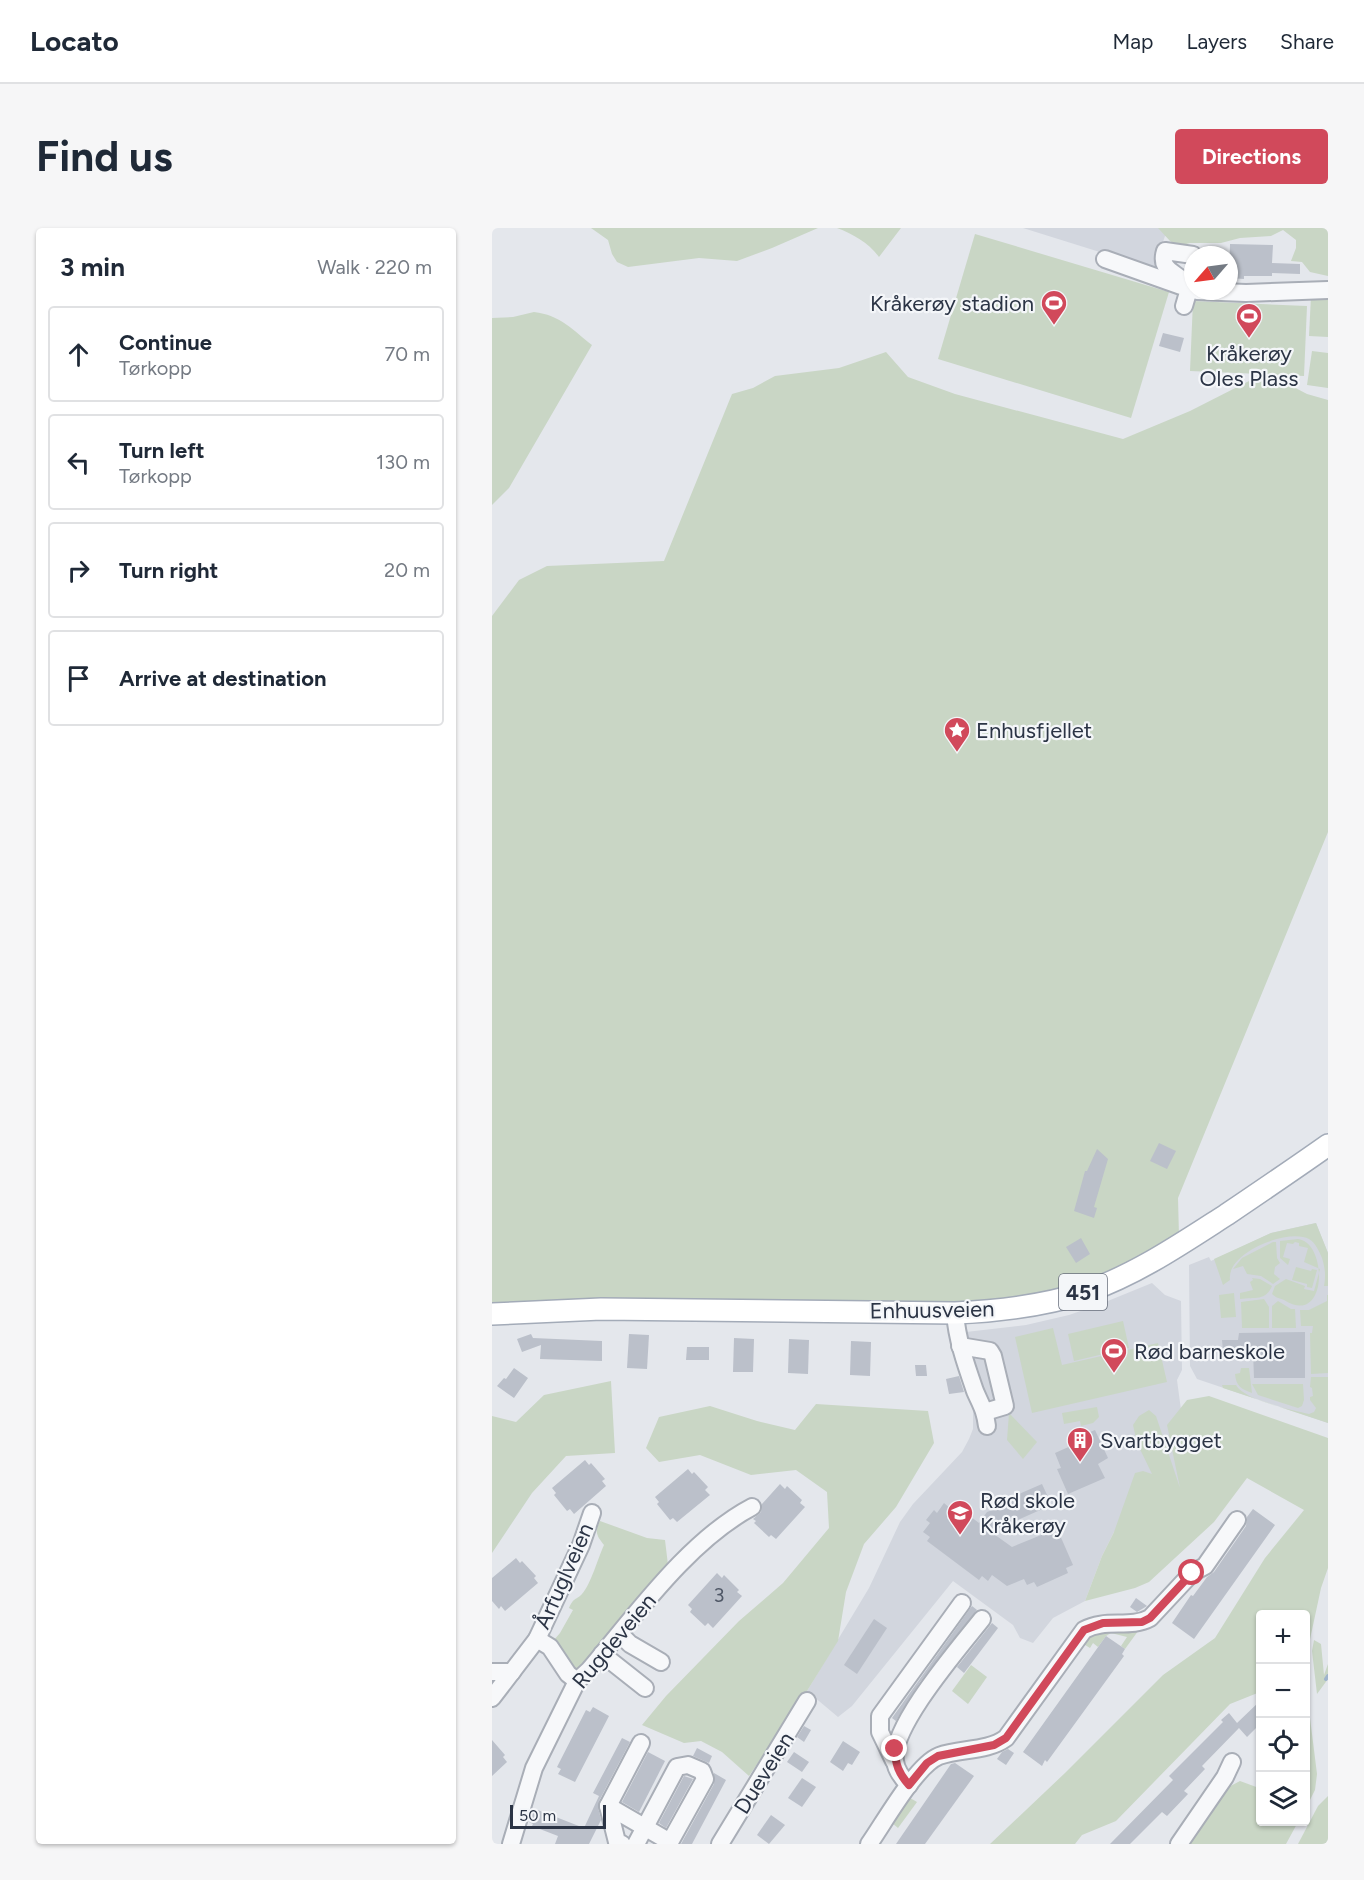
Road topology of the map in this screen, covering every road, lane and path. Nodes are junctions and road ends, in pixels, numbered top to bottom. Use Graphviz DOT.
graph roads {
  1 [pos="1184,254"];
  2 [pos="1105,259"];
  3 [pos="1184,280"];
  4 [pos="1184,287"];
  5 [pos="1328,290"];
  6 [pos="1238,293"];
  7 [pos="1187,300"];
  8 [pos="1184,306"];
  9 [pos="1328,1145"];
  10 [pos="955,1313"];
  11 [pos="492,1314"];
  12 [pos="960,1346"];
  13 [pos="752,1507"];
  14 [pos="592,1513"];
  15 [pos="1237,1520"];
  16 [pos="962,1603"];
  17 [pos="982,1619"];
  18 [pos="620,1634"];
  19 [pos="537,1639"];
  20 [pos="602,1654"];
  21 [pos="661,1662"];
  22 [pos="492,1672"];
  23 [pos="512,1672"];
  24 [pos="577,1681"];
  25 [pos="645,1688"];
  26 [pos="492,1698"];
  27 [pos="807,1701"];
  28 [pos="641,1743"];
  29 [pos="895,1761"];
  30 [pos="1232,1762"];
  31 [pos="909,1785"];
  32 [pos="608,1806"];
  33 [pos="645,1828"];
  34 [pos="619,1843"];
  35 [pos="669,1843"];
  36 [pos="511,1844"];
  37 [pos="636,1844"];
  38 [pos="720,1844"];
  39 [pos="869,1844"];
  40 [pos="1179,1844"];
  1 -- 3 [label="street"];
  2 -- 4 [label="street"];
  5 -- 6 [label="street"];
  7 -- 8 [label="street"];
  9 -- 10 [label="main road, Enhuusveien / 451"];
  10 -- 11 [label="main road, Enhuusveien / 451"];
  10 -- 12 [label="street"];
  12 -- 12 [label="street"];
  13 -- 18 [label="street, Rugdeveien"];
  14 -- 19 [label="street, Årfuglveien"];
  15 -- 31 [label="street"];
  16 -- 29 [label="street"];
  17 -- 29 [label="street"];
  18 -- 20 [label="street, Rugdeveien"];
  18 -- 21 [label="street"];
  19 -- 23 [label="street, Årfuglveien"];
  19 -- 24 [label="street, Årfuglveien"];
  20 -- 24 [label="street, Rugdeveien"];
  20 -- 25 [label="street"];
  22 -- 23 [label="street"];
  23 -- 26 [label="street, Årfuglveien"];
  24 -- 36 [label="street, Rugdeveien"];
  27 -- 38 [label="street, Dueveien"];
  28 -- 32 [label="street"];
  29 -- 31 [label="street"];
  30 -- 40 [label="street"];
  31 -- 39 [label="street"];
  32 -- 33 [label="street"];
  32 -- 34 [label="street"];
  33 -- 35 [label="street"];
  33 -- 35 [label="street"];
  33 -- 37 [label="street"];
}
